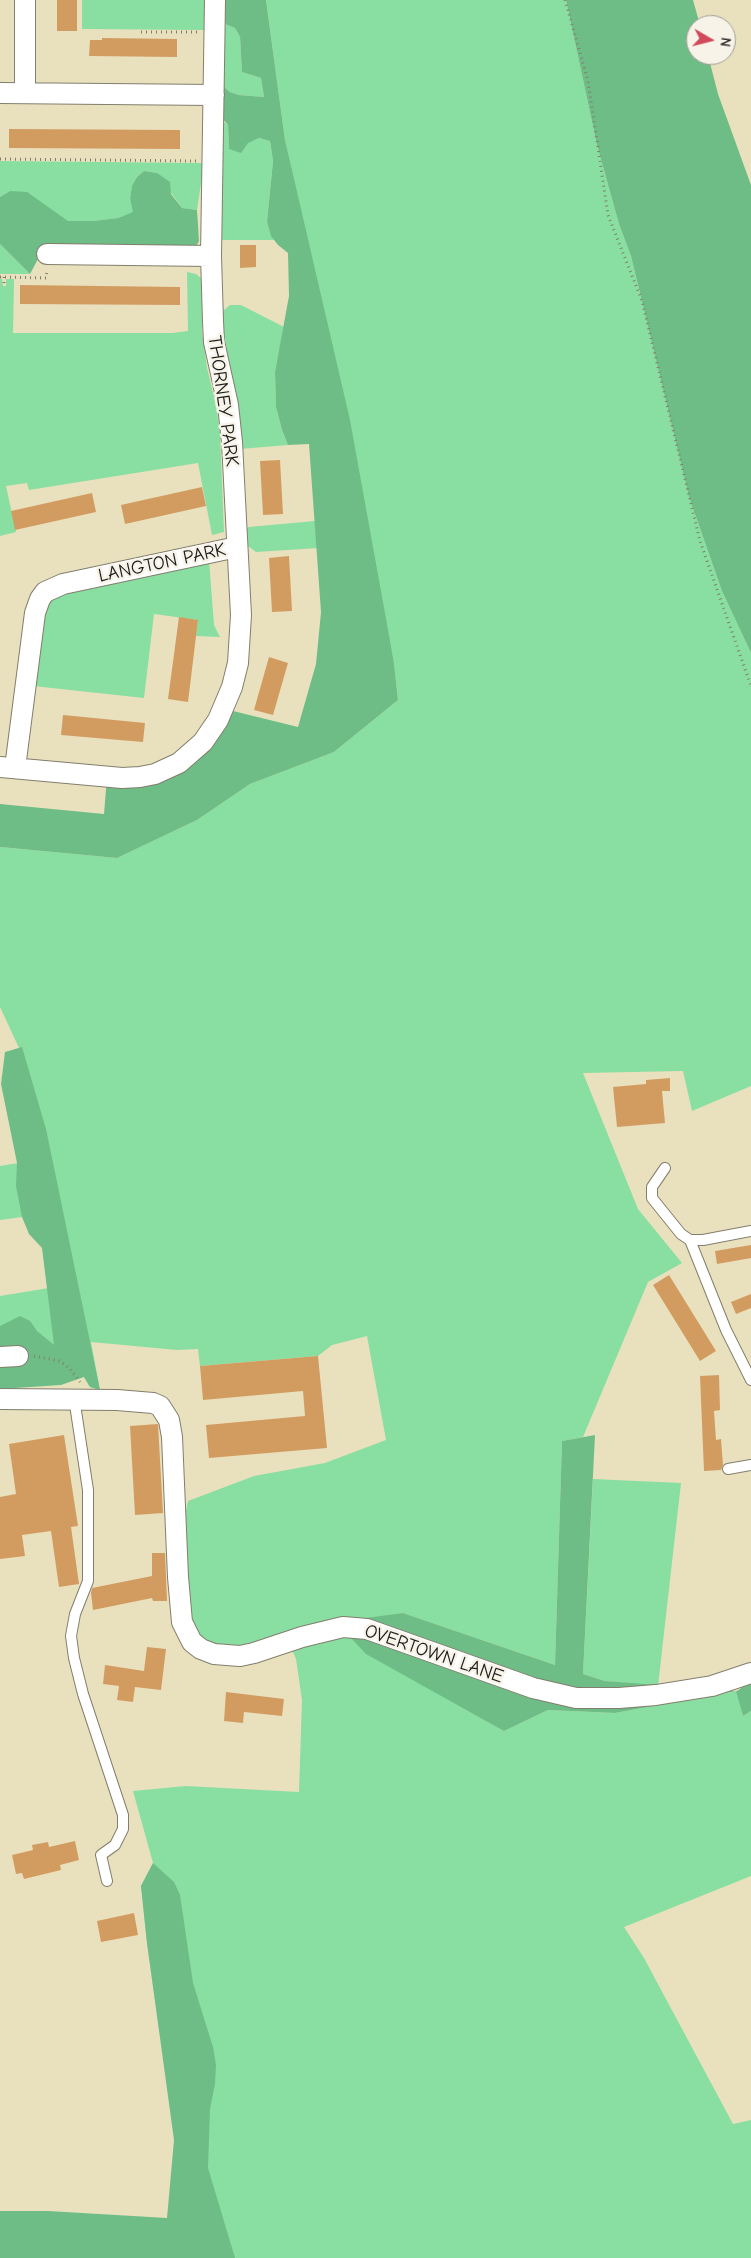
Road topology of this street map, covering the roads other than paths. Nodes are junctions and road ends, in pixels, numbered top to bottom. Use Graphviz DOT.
graph roads {
  1 [pos="25,0"];
  2 [pos="215,0"];
  3 [pos="0,93"];
  4 [pos="25,93"];
  5 [pos="214,95"];
  6 [pos="47,254"];
  7 [pos="211,256"];
  8 [pos="237,547"];
  9 [pos="8,767"];
  10 [pos="665,1168"];
  11 [pos="751,1231"];
  12 [pos="690,1240"];
  13 [pos="750,1377"];
  14 [pos="0,1399"];
  15 [pos="80,1399"];
  16 [pos="751,1465"];
  17 [pos="728,1469"];
  18 [pos="751,1673"];
  19 [pos="107,1881"];
  1 -- 4 [label="street"];
  2 -- 5 [label="street, THORNEY PARK"];
  3 -- 4 [label="street"];
  4 -- 5 [label="street"];
  5 -- 7 [label="street, THORNEY PARK"];
  6 -- 7 [label="street"];
  7 -- 8 [label="street, THORNEY PARK"];
  8 -- 9 [label="street, LANGTON PARK"];
  8 -- 9 [label="street, LANGTON PARK"];
  10 -- 12 [label="lane"];
  11 -- 12 [label="lane"];
  12 -- 13 [label="lane"];
  14 -- 15 [label="street, OVERTOWN LANE"];
  15 -- 18 [label="street, OVERTOWN LANE"];
  15 -- 19 [label="lane"];
  16 -- 17 [label="lane"];
}
